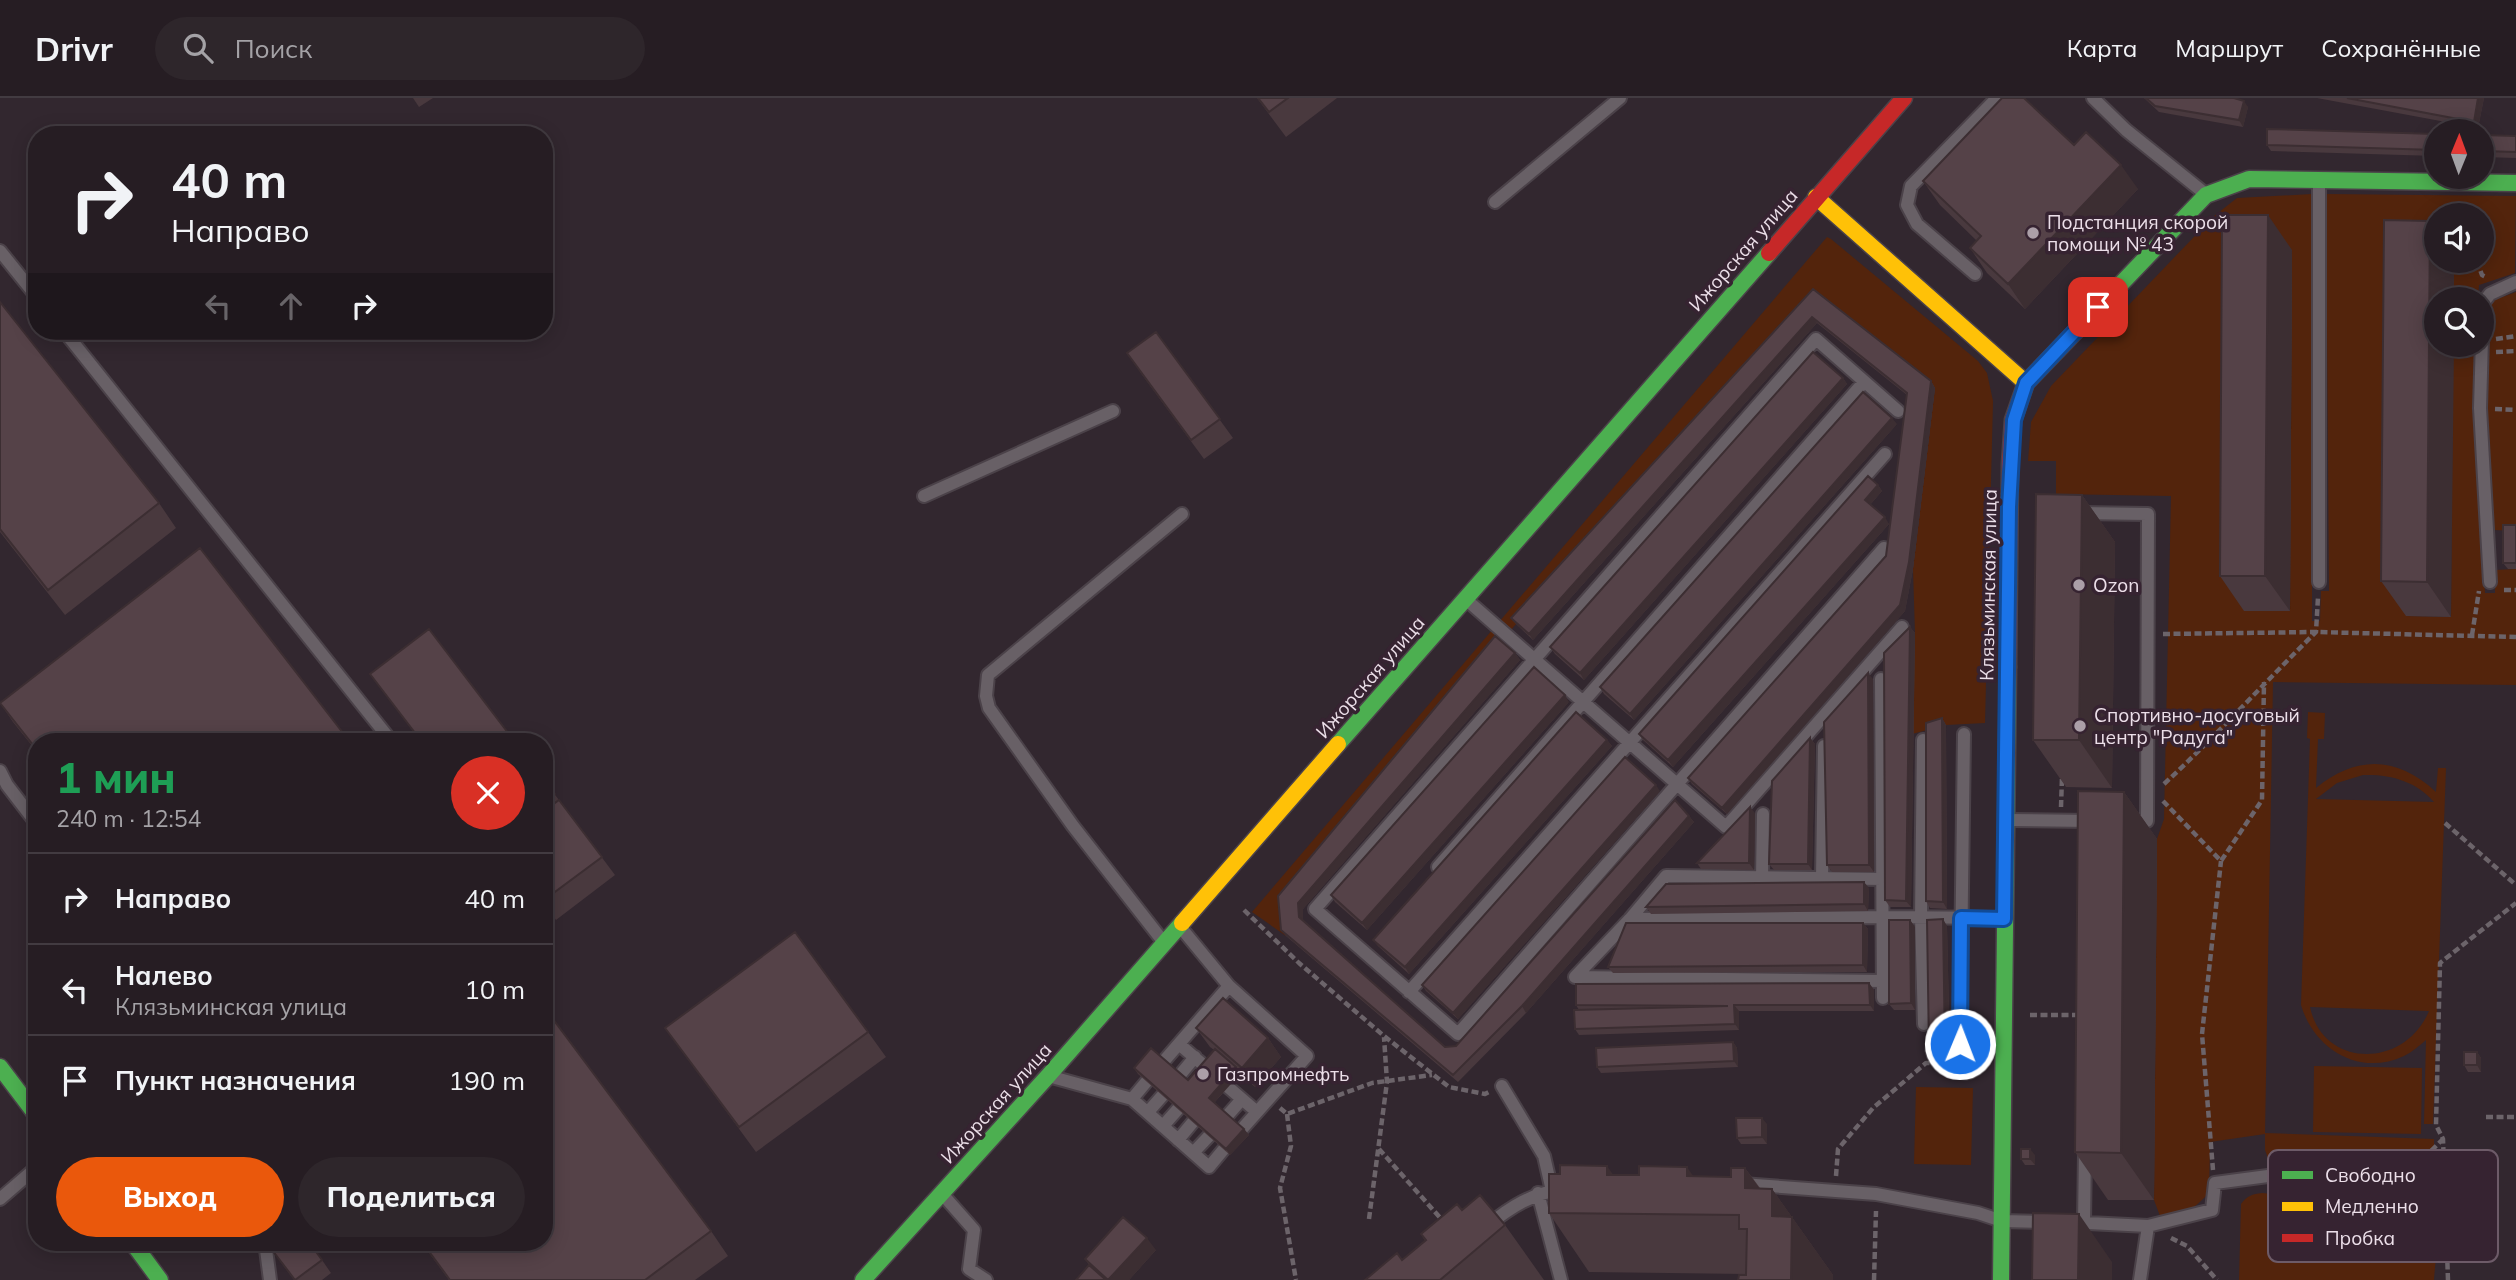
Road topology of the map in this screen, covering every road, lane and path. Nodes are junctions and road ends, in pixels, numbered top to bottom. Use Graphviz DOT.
graph roads {
  1 [pos="1620,98"];
  2 [pos="1904,98"];
  3 [pos="1997,98"];
  4 [pos="2093,98"];
  5 [pos="2319,180"];
  6 [pos="2516,183"];
  7 [pos="2206,195"];
  8 [pos="1816,197"];
  9 [pos="1495,202"];
  10 [pos="0,251"];
  11 [pos="1975,274"];
  12 [pos="2516,282"];
  13 [pos="28,286"];
  14 [pos="71,340"];
  15 [pos="1864,382"];
  16 [pos="2026,383"];
  17 [pos="1113,411"];
  18 [pos="1898,411"];
  19 [pos="1885,454"];
  20 [pos="924,496"];
  21 [pos="2070,513"];
  22 [pos="1182,514"];
  23 [pos="1884,548"];
  24 [pos="2319,582"];
  25 [pos="2490,582"];
  26 [pos="2516,585"];
  27 [pos="2509,590"];
  28 [pos="1466,599"];
  29 [pos="1902,626"];
  30 [pos="2316,632"];
  31 [pos="2147,634"];
  32 [pos="2472,635"];
  33 [pos="2516,637"];
  34 [pos="1535,659"];
  35 [pos="1881,680"];
  36 [pos="2264,682"];
  37 [pos="1583,702"];
  38 [pos="384,733"];
  39 [pos="1964,734"];
  40 [pos="1923,740"];
  41 [pos="1629,742"];
  42 [pos="1824,746"];
  43 [pos="2062,768"];
  44 [pos="0,771"];
  45 [pos="1677,784"];
  46 [pos="28,813"];
  47 [pos="1763,814"];
  48 [pos="2005,820"];
  49 [pos="2087,821"];
  50 [pos="2061,822"];
  51 [pos="2445,823"];
  52 [pos="2087,835"];
  53 [pos="2221,861"];
  54 [pos="1762,878"];
  55 [pos="1822,878"];
  56 [pos="1428,879"];
  57 [pos="1882,879"];
  58 [pos="2516,885"];
  59 [pos="2516,903"];
  60 [pos="1244,911"];
  61 [pos="1882,917"];
  62 [pos="1921,918"];
  63 [pos="1961,918"];
  64 [pos="1630,919"];
  65 [pos="2004,919"];
  66 [pos="1180,926"];
  67 [pos="1373,941"];
  68 [pos="1165,943"];
  69 [pos="1364,952"];
  70 [pos="1883,981"];
  71 [pos="1229,986"];
  72 [pos="1409,992"];
  73 [pos="1883,999"];
  74 [pos="2029,1015"];
  75 [pos="2086,1015"];
  76 [pos="1924,1024"];
  77 [pos="1384,1036"];
  78 [pos="1179,1044"];
  79 [pos="1960,1044"];
  80 [pos="1195,1058"];
  81 [pos="1164,1061"];
  82 [pos="1926,1063"];
  83 [pos="0,1067"];
  84 [pos="1208,1069"];
  85 [pos="1433,1074"];
  86 [pos="1180,1075"];
  87 [pos="1048,1076"];
  88 [pos="1147,1081"];
  89 [pos="1387,1082"];
  90 [pos="1502,1086"];
  91 [pos="1228,1087"];
  92 [pos="1163,1095"];
  93 [pos="1132,1099"];
  94 [pos="1242,1099"];
  95 [pos="1268,1099"];
  96 [pos="28,1103"];
  97 [pos="1178,1109"];
  98 [pos="1147,1112"];
  99 [pos="1257,1112"];
  100 [pos="1287,1114"];
  101 [pos="1227,1116"];
  102 [pos="2486,1117"];
  103 [pos="2516,1117"];
  104 [pos="1193,1122"];
  105 [pos="1163,1126"];
  106 [pos="1242,1129"];
  107 [pos="1209,1136"];
  108 [pos="2443,1139"];
  109 [pos="1178,1140"];
  110 [pos="2085,1140"];
  111 [pos="1378,1148"];
  112 [pos="1224,1149"];
  113 [pos="2433,1150"];
  114 [pos="2443,1150"];
  115 [pos="1193,1153"];
  116 [pos="28,1175"];
  117 [pos="2268,1176"];
  118 [pos="1732,1183"];
  119 [pos="2214,1183"];
  120 [pos="1574,1188"];
  121 [pos="1552,1191"];
  122 [pos="1835,1191"];
  123 [pos="1538,1193"];
  124 [pos="1876,1194"];
  125 [pos="942,1195"];
  126 [pos="0,1199"];
  127 [pos="1369,1219"];
  128 [pos="2002,1220"];
  129 [pos="2084,1223"];
  130 [pos="1447,1226"];
  131 [pos="2148,1226"];
  132 [pos="1473,1238"];
  133 [pos="139,1251"];
  134 [pos="266,1251"];
  135 [pos="2447,1262"];
  136 [pos="160,1280"];
  137 [pos="270,1280"];
  138 [pos="863,1280"];
  139 [pos="986,1280"];
  140 [pos="1296,1280"];
  141 [pos="1561,1280"];
  142 [pos="1874,1280"];
  143 [pos="2001,1280"];
  144 [pos="2140,1280"];
  145 [pos="2217,1280"];
  146 [pos="2448,1280"];
  1 -- 9 [label="lane"];
  2 -- 8 [label="street, Ижорская улица"];
  3 -- 11 [label="lane"];
  4 -- 7 [label="lane"];
  5 -- 6 [label="street, Клязьминская улица"];
  5 -- 7 [label="street, Клязьминская улица"];
  5 -- 24 [label="lane"];
  7 -- 16 [label="street, Клязьминская улица"];
  8 -- 16 [label="street"];
  8 -- 28 [label="street, Ижорская улица"];
  10 -- 13 [label="lane"];
  12 -- 25 [label="lane"];
  14 -- 38 [label="lane"];
  15 -- 18 [label="lane"];
  15 -- 34 [label="lane"];
  15 -- 37 [label="lane"];
  16 -- 48 [label="street, Клязьминская улица"];
  17 -- 20 [label="lane"];
  19 -- 41 [label="lane"];
  21 -- 31 [label="lane"];
  22 -- 68 [label="lane"];
  23 -- 45 [label="lane"];
  24 -- 30 [label="path"];
  25 -- 32 [label="path"];
  26 -- 27 [label="path"];
  28 -- 34 [label="lane"];
  28 -- 66 [label="street, Ижорская улица"];
  29 -- 45 [label="lane"];
  30 -- 31 [label="path"];
  30 -- 32 [label="path"];
  30 -- 36 [label="path"];
  31 -- 49 [label="lane"];
  32 -- 33 [label="path"];
  34 -- 37 [label="lane"];
  34 -- 69 [label="lane"];
  35 -- 57 [label="lane"];
  36 -- 53 [label="path"];
  36 -- 53 [label="path"];
  37 -- 41 [label="lane"];
  37 -- 56 [label="lane"];
  39 -- 63 [label="lane"];
  40 -- 62 [label="lane"];
  41 -- 45 [label="lane"];
  41 -- 72 [label="lane"];
  42 -- 55 [label="lane"];
  43 -- 50 [label="path"];
  44 -- 46 [label="lane"];
  45 -- 72 [label="lane"];
  47 -- 54 [label="lane"];
  48 -- 50 [label="lane"];
  48 -- 65 [label="street, Клязьминская улица"];
  49 -- 50 [label="lane"];
  49 -- 52 [label="lane"];
  51 -- 58 [label="path"];
  53 -- 119 [label="path"];
  54 -- 55 [label="lane"];
  54 -- 64 [label="lane"];
  55 -- 57 [label="lane"];
  57 -- 61 [label="lane"];
  59 -- 108 [label="path"];
  60 -- 77 [label="path"];
  61 -- 62 [label="lane"];
  61 -- 64 [label="lane"];
  61 -- 70 [label="lane"];
  62 -- 63 [label="lane"];
  62 -- 76 [label="lane"];
  63 -- 65 [label="lane"];
  63 -- 79 [label="lane"];
  64 -- 70 [label="lane"];
  65 -- 128 [label="street, Клязьминская улица"];
  66 -- 68 [label="street, Ижорская улица"];
  66 -- 71 [label="lane"];
  67 -- 69 [label="lane"];
  68 -- 87 [label="street, Ижорская улица"];
  69 -- 72 [label="lane"];
  70 -- 73 [label="lane"];
  71 -- 78 [label="lane"];
  71 -- 95 [label="lane"];
  74 -- 75 [label="path"];
  77 -- 85 [label="path"];
  77 -- 89 [label="path"];
  78 -- 80 [label="lane"];
  78 -- 81 [label="lane"];
  80 -- 84 [label="lane"];
  80 -- 86 [label="lane"];
  82 -- 122 [label="path"];
  83 -- 96 [label="street"];
  85 -- 89 [label="path"];
  85 -- 90 [label="path"];
  87 -- 93 [label="lane"];
  87 -- 125 [label="street, Ижорская улица"];
  88 -- 93 [label="lane"];
  89 -- 100 [label="path"];
  89 -- 111 [label="path"];
  90 -- 121 [label="lane"];
  91 -- 94 [label="lane"];
  92 -- 98 [label="lane"];
  93 -- 98 [label="lane"];
  94 -- 99 [label="lane"];
  94 -- 101 [label="lane"];
  95 -- 99 [label="lane"];
  95 -- 100 [label="path"];
  97 -- 105 [label="lane"];
  98 -- 105 [label="lane"];
  99 -- 106 [label="lane"];
  100 -- 140 [label="path"];
  102 -- 103 [label="path"];
  104 -- 109 [label="lane"];
  105 -- 109 [label="lane"];
  107 -- 115 [label="lane"];
  108 -- 113 [label="path"];
  108 -- 114 [label="path"];
  109 -- 115 [label="lane"];
  110 -- 129 [label="lane"];
  111 -- 127 [label="path"];
  111 -- 130 [label="path"];
  112 -- 115 [label="lane"];
  116 -- 126 [label="lane"];
  117 -- 119 [label="lane"];
  118 -- 122 [label="lane"];
  119 -- 131 [label="lane"];
  120 -- 121 [label="lane"];
  121 -- 123 [label="lane"];
  122 -- 124 [label="lane"];
  123 -- 132 [label="lane"];
  123 -- 141 [label="lane"];
  124 -- 128 [label="lane"];
  124 -- 142 [label="path"];
  125 -- 138 [label="street, Ижорская улица"];
  125 -- 139 [label="lane"];
  128 -- 129 [label="lane"];
  128 -- 143 [label="street, Клязьминская улица"];
  129 -- 131 [label="lane"];
  131 -- 144 [label="lane"];
  131 -- 145 [label="path"];
  133 -- 136 [label="street"];
  134 -- 137 [label="lane"];
  135 -- 146 [label="path"];
}
